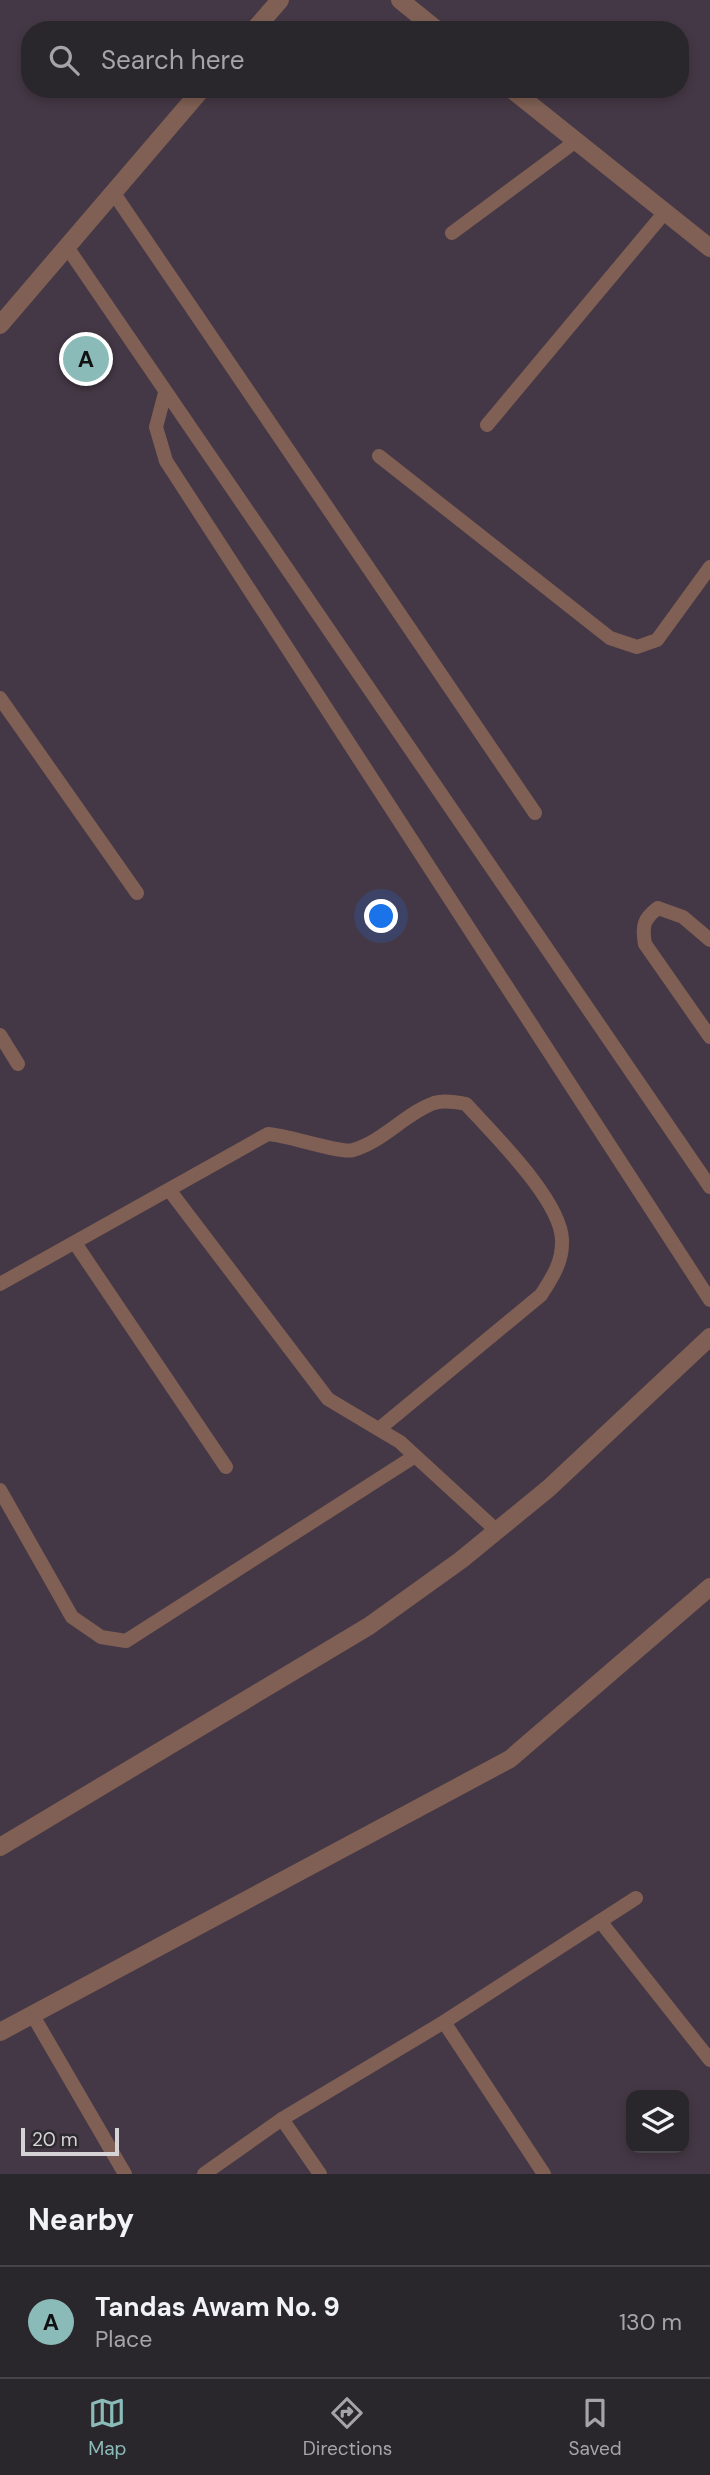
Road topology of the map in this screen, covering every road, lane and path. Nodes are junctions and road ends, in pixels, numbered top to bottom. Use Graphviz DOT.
graph roads {
  1 [pos="279,0"];
  2 [pos="400,0"];
  3 [pos="262,21"];
  4 [pos="426,21"];
  5 [pos="194,98"];
  6 [pos="523,98"];
  7 [pos="576,141"];
  8 [pos="113,192"];
  9 [pos="665,212"];
  10 [pos="452,233"];
  11 [pos="66,247"];
  12 [pos="710,248"];
  13 [pos="0,325"];
  14 [pos="165,393"];
  15 [pos="487,425"];
  16 [pos="379,456"];
  17 [pos="710,567"];
  18 [pos="0,698"];
  19 [pos="535,813"];
  20 [pos="137,893"];
  21 [pos="710,940"];
  22 [pos="0,1035"];
  23 [pos="710,1037"];
  24 [pos="18,1064"];
  25 [pos="710,1187"];
  26 [pos="170,1191"];
  27 [pos="75,1242"];
  28 [pos="0,1284"];
  29 [pos="710,1300"];
  30 [pos="710,1337"];
  31 [pos="379,1429"];
  32 [pos="415,1456"];
  33 [pos="226,1467"];
  34 [pos="0,1490"];
  35 [pos="497,1531"];
  36 [pos="710,1587"];
  37 [pos="0,1847"];
  38 [pos="636,1898"];
  39 [pos="600,1921"];
  40 [pos="32,2014"];
  41 [pos="444,2022"];
  42 [pos="0,2032"];
  43 [pos="710,2060"];
  44 [pos="282,2119"];
  45 [pos="125,2174"];
  46 [pos="204,2174"];
  47 [pos="320,2174"];
  48 [pos="544,2174"];
  1 -- 3 [label="street"];
  2 -- 4 [label="street"];
  5 -- 8 [label="street"];
  6 -- 7 [label="street"];
  7 -- 9 [label="street"];
  7 -- 10 [label="lane"];
  8 -- 11 [label="street"];
  8 -- 19 [label="lane"];
  9 -- 12 [label="street"];
  9 -- 15 [label="lane"];
  11 -- 13 [label="street"];
  11 -- 14 [label="lane"];
  14 -- 25 [label="lane"];
  14 -- 29 [label="lane"];
  16 -- 17 [label="lane"];
  18 -- 20 [label="lane"];
  21 -- 23 [label="lane"];
  22 -- 24 [label="lane"];
  26 -- 27 [label="lane"];
  26 -- 31 [label="lane"];
  26 -- 31 [label="lane"];
  27 -- 28 [label="lane"];
  27 -- 33 [label="lane"];
  30 -- 35 [label="street"];
  31 -- 32 [label="lane"];
  32 -- 34 [label="lane"];
  32 -- 35 [label="lane"];
  35 -- 37 [label="street"];
  36 -- 40 [label="street"];
  38 -- 39 [label="lane"];
  39 -- 41 [label="lane"];
  39 -- 43 [label="lane"];
  40 -- 42 [label="street"];
  40 -- 45 [label="lane"];
  41 -- 44 [label="lane"];
  41 -- 48 [label="lane"];
  44 -- 46 [label="lane"];
  44 -- 47 [label="lane"];
}
